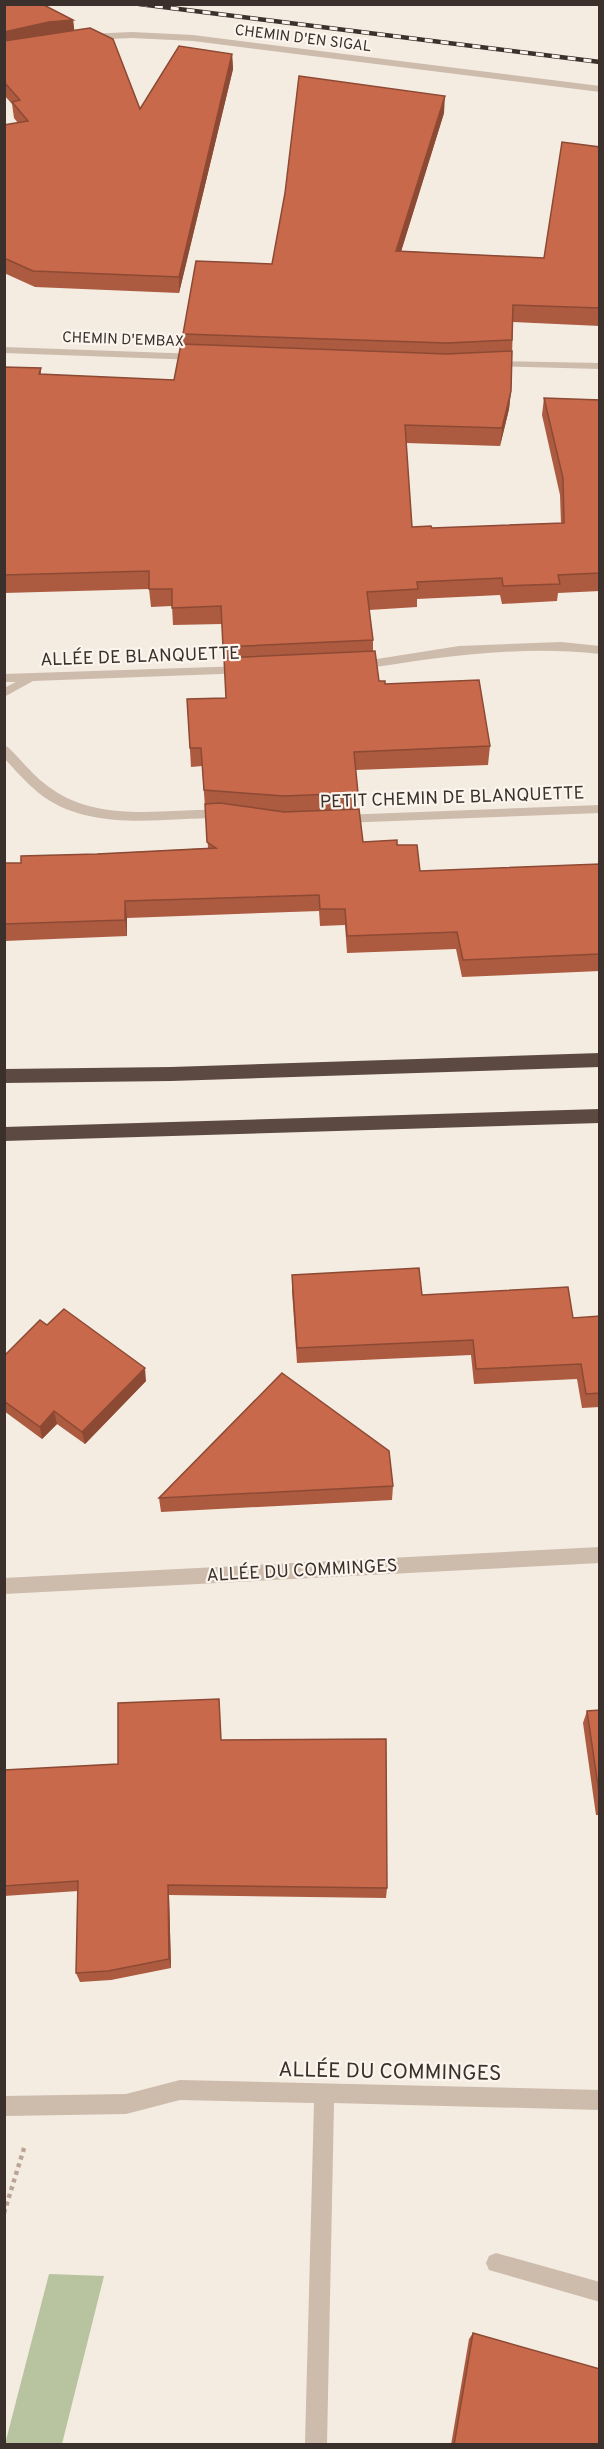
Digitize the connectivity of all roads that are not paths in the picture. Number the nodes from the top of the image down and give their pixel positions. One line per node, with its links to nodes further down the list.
1 (72, 39): 2 (street, CHEMIN D'EN SIGAL)
2 (600, 89)
3 (4, 350): 4 (street, CHEMIN D'EMBAX)
4 (207, 357)
5 (485, 364): 6 (street)
6 (600, 366)
7 (600, 650): 8 (street)
8 (348, 666)
9 (254, 669): 11 (street, ALLÉE DE BLANQUETTE)
10 (4, 678): 11 (street, ALLÉE DE BLANQUETTE)
11 (32, 678): 12 (street)
12 (4, 693)
13 (4, 750): 15 (street)
14 (600, 809): 16 (street, PETIT CHEMIN DE BLANQUETTE)
15 (239, 816)
16 (331, 820)
17 (600, 1060): 18 (highway)
18 (4, 1076)
19 (600, 1116): 20 (highway)
20 (4, 1134)
21 (600, 1555): 22 (street, ALLÉE DU COMMINGES)
22 (4, 1586)
23 (324, 2094): 24 (street, ALLÉE DU COMMINGES); 25 (street, ALLÉE DU COMMINGES); 28 (street)
24 (600, 2100)
25 (4, 2106)
26 (496, 2263): 27 (street)
27 (600, 2292)
28 (316, 2445)

